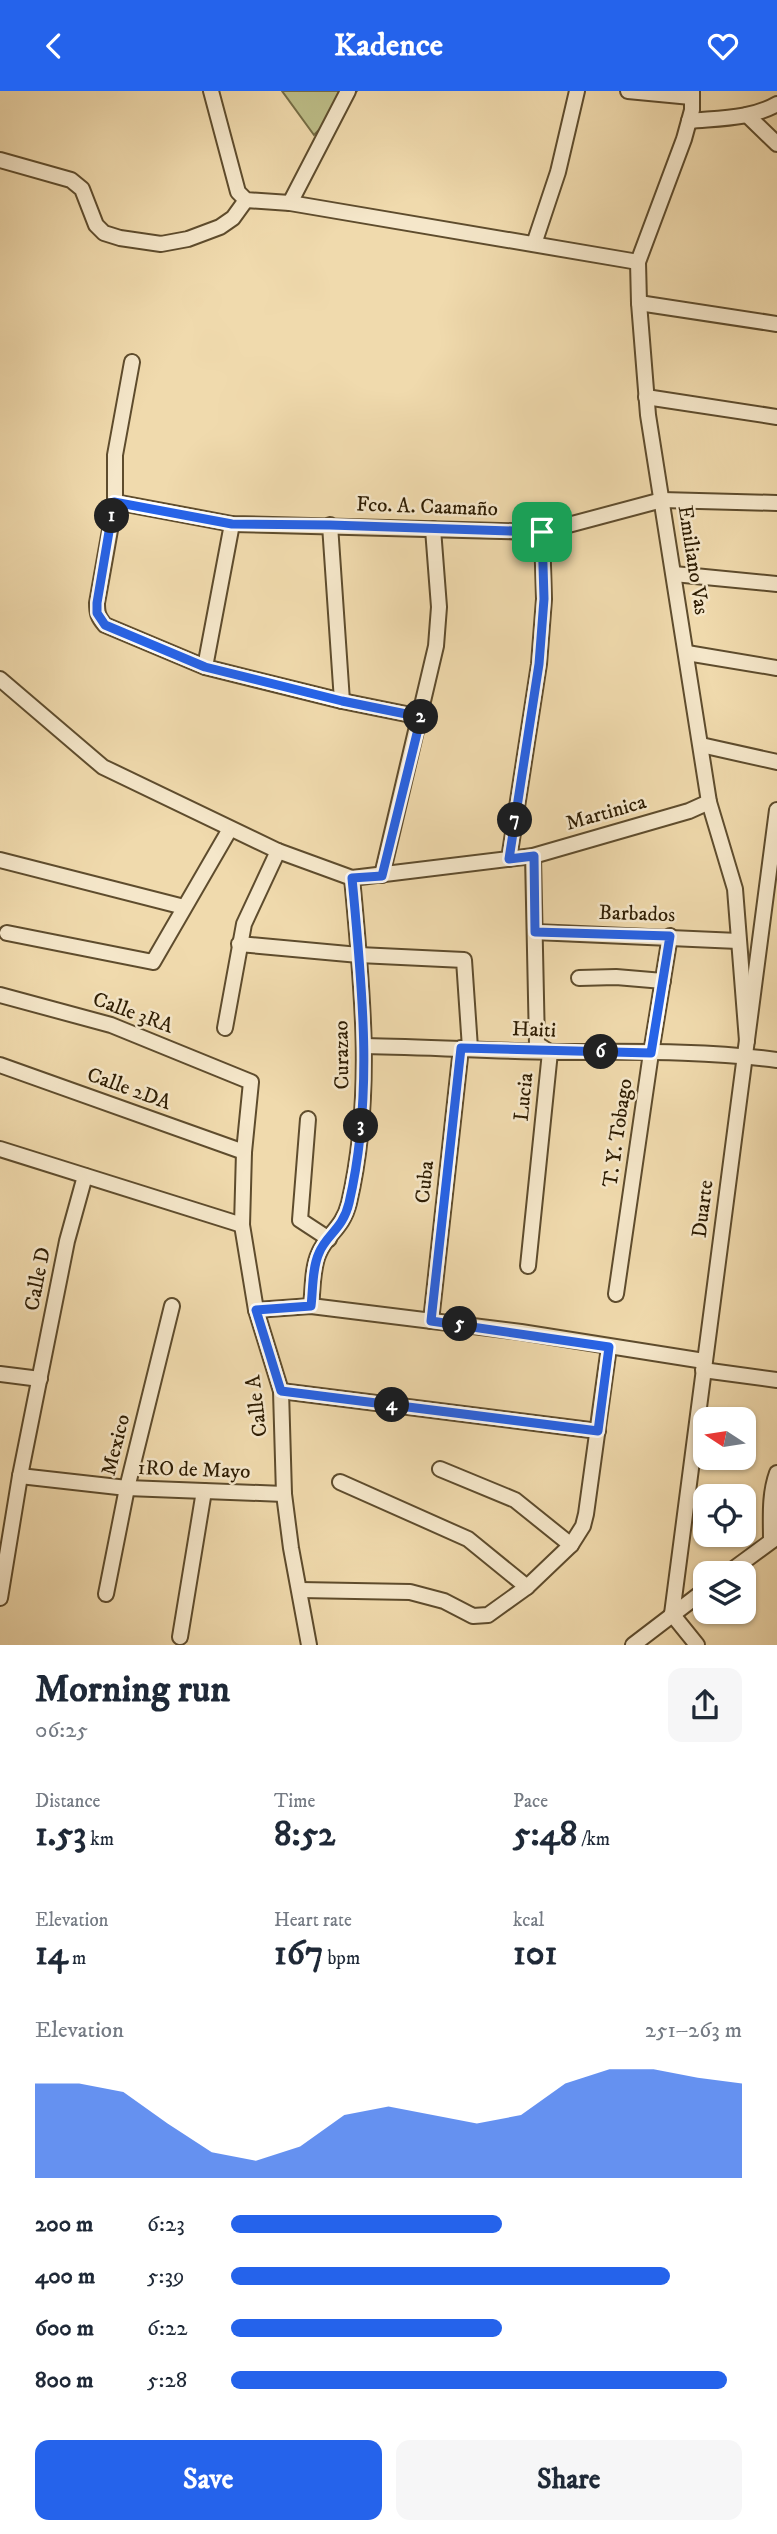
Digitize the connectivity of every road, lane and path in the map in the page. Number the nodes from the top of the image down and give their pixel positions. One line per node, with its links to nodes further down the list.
1 (211, 91): 11 (street)
2 (348, 91): 12 (street)
3 (577, 91): 13 (street)
4 (628, 91): 5 (street)
5 (691, 94): 8 (street, Emiliano Vas)
6 (777, 104): 7 (street)
7 (747, 115): 8 (street); 9 (street)
8 (689, 121): 14 (street, Emiliano Vas)
9 (777, 144)
10 (0, 160): 11 (street)
11 (246, 200): 12 (street)
12 (290, 203): 13 (street)
13 (534, 244): 14 (street)
14 (638, 262): 15 (street, Emiliano Vas)
15 (639, 303): 16 (street); 18 (street, Emiliano Vas)
16 (777, 324)
17 (132, 362): 21 (street)
18 (646, 397): 19 (street); 20 (street, Emiliano Vas)
19 (777, 417)
20 (662, 499): 22 (street, Fco. A. Caamaño); 26 (street, Fco. A. Caamaño); 27 (street, Emiliano Vas)
21 (114, 502): 23 (street, Fco. A. Caamaño); 30 (street)
22 (777, 503)
23 (232, 524): 24 (street, Fco. A. Caamaño); 30 (street)
24 (330, 525): 25 (street, Fco. A. Caamaño); 33 (street)
25 (433, 529): 26 (street, Fco. A. Caamaño); 34 (street)
26 (542, 532): 42 (street)
27 (674, 574): 28 (street); 29 (street, Emiliano Vas)
28 (777, 584)
29 (687, 653): 31 (street); 35 (street, Emiliano Vas)
30 (205, 667): 33 (street)
31 (777, 669)
32 (0, 679): 39 (street, Martinica)
33 (342, 701): 34 (street)
34 (421, 717): 44 (street)
35 (701, 745): 36 (street); 37 (street, Emiliano Vas)
36 (777, 762)
37 (709, 802): 41 (street, Martinica); 50 (street, Emiliano Vas)
38 (777, 810): 59 (street, Duarte)
39 (230, 829): 40 (street, Martinica); 46 (street)
40 (278, 851): 45 (street, Martinica); 51 (street)
41 (534, 856): 42 (street, Martinica); 47 (street, Lucia)
42 (509, 859): 44 (street, Martinica)
43 (0, 860): 46 (street)
44 (382, 876): 45 (street, Martinica)
45 (352, 878): 52 (street, Curazao)
46 (184, 907): 48 (street)
47 (535, 932): 49 (street, Barbados); 60 (street, Lucia)
48 (7, 933)
49 (670, 936): 50 (street, Barbados); 54 (street, T. Y. Tobago)
50 (738, 941): 59 (street, Emiliano Vas)
51 (239, 944): 52 (street); 56 (street)
52 (359, 955): 57 (street, Curazao); 58 (street, Cuba)
53 (579, 978): 54 (street)
54 (663, 981): 61 (street, T. Y. Tobago)
55 (0, 995): 64 (street, Calle 3RA)
56 (225, 1028)
57 (365, 1046): 58 (street, Haiti); 70 (street, Curazao)
58 (465, 1048): 60 (street, Haiti); 76 (street, Cuba)
59 (746, 1048): 61 (street, Haiti); 62 (street, Haiti); 78 (street, Duarte)
60 (550, 1052): 61 (street, Haiti); 71 (street, Lucia)
61 (651, 1053): 72 (street, T. Y. Tobago)
62 (777, 1060)
63 (0, 1065): 67 (street, Calle 2DA)
64 (250, 1080): 67 (street, Calle A)
65 (308, 1119): 70 (street)
66 (0, 1149): 68 (street)
67 (244, 1152): 69 (street, Calle A)
68 (85, 1176): 69 (street); 80 (street, Calle D)
69 (242, 1225): 75 (street, Calle A)
70 (329, 1239): 74 (street, Curazao)
71 (528, 1266)
72 (616, 1294)
73 (172, 1306): 88 (street, Mexico)
74 (311, 1306): 75 (street); 76 (street)
75 (256, 1310): 82 (street, Calle A)
76 (431, 1321): 77 (street)
77 (609, 1347): 78 (street); 83 (street)
78 (704, 1366): 81 (street); 99 (street, Duarte)
79 (0, 1374): 80 (street)
80 (40, 1379): 86 (street, Calle D)
81 (777, 1380)
82 (281, 1391): 83 (street); 90 (street, Calle A)
83 (598, 1431): 92 (street)
84 (440, 1469): 92 (street)
85 (777, 1473): 91 (street)
86 (20, 1476): 88 (street, 1RO de Mayo); 97 (street, Calle D)
87 (340, 1482): 94 (street)
88 (127, 1488): 89 (street, 1RO de Mayo); 96 (street, Mexico)
89 (204, 1491): 90 (street, 1RO de Mayo); 100 (street)
90 (284, 1494): 95 (street, Calle A)
91 (774, 1539): 93 (street)
92 (570, 1545): 94 (street)
93 (744, 1561)
94 (527, 1587): 95 (street)
95 (300, 1590): 101 (street, Calle A)
96 (106, 1594)
97 (0, 1598)
98 (693, 1599): 99 (street)
99 (673, 1614): 102 (street); 103 (street)
100 (180, 1637)
101 (309, 1645)
102 (633, 1645)
103 (696, 1645)

